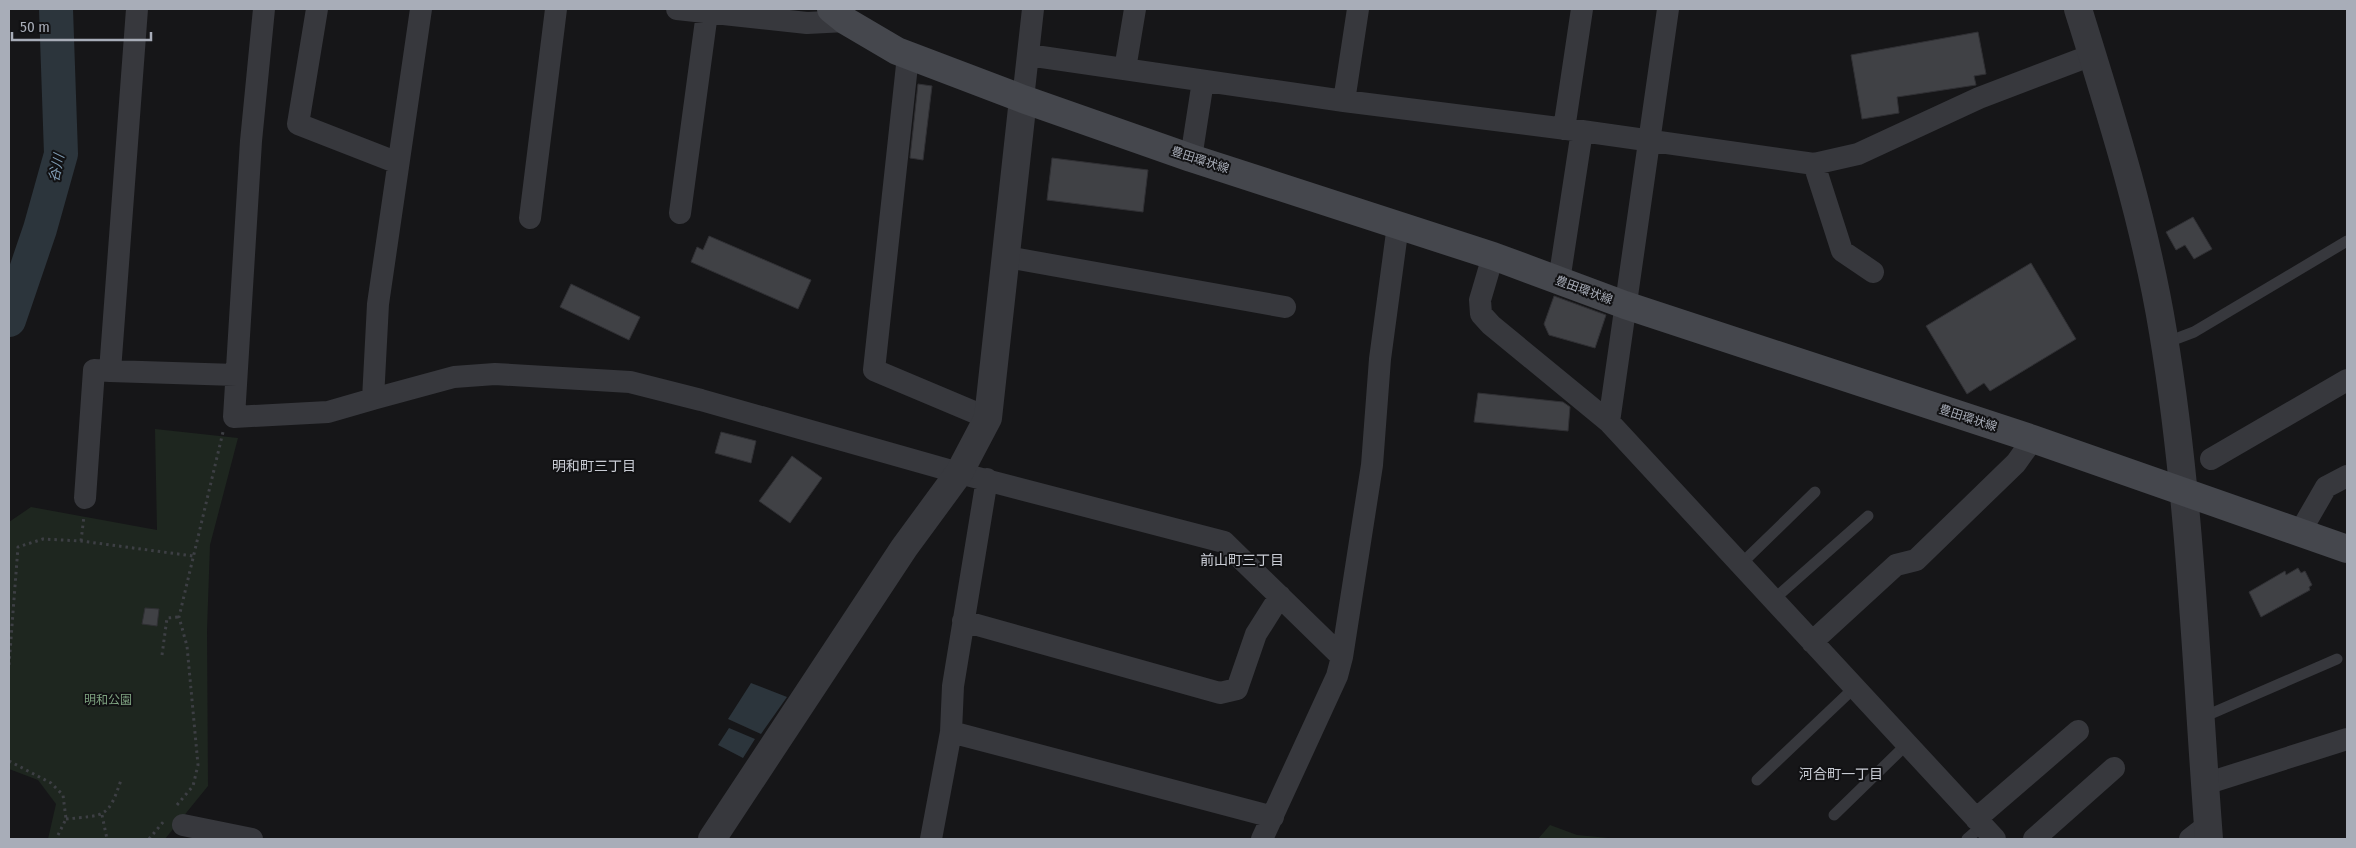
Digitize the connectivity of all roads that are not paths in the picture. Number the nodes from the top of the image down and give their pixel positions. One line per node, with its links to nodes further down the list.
1 (137, 9): 38 (street)
2 (264, 9): 39 (street)
3 (317, 9): 25 (street)
4 (421, 9): 25 (street)
5 (556, 9): 28 (street)
6 (677, 9): 13 (street)
7 (1033, 9): 17 (street)
8 (1135, 9): 18 (street)
9 (1358, 9): 21 (street)
10 (1582, 9): 22 (street)
11 (1668, 9): 23 (street)
12 (2078, 9): 15 (street)
13 (708, 13): 14 (street); 27 (street)
14 (838, 15): 16 (main road, 豊田環状線)
15 (2092, 55): 26 (street); 37 (street)
16 (908, 56): 20 (main road, 豊田環状線); 42 (street)
17 (1028, 56): 18 (street); 20 (street)
18 (1126, 69): 19 (street)
19 (1203, 81): 21 (street); 24 (street)
20 (1023, 99): 24 (main road, 豊田環状線); 32 (street)
21 (1344, 101): 22 (street)
22 (1573, 130): 23 (street); 34 (street)
23 (1649, 140): 26 (street); 35 (street)
24 (1191, 158): 29 (main road, 豊田環状線)
25 (398, 162): 41 (street)
26 (1814, 164): 33 (street)
27 (680, 213)
28 (530, 218)
29 (1398, 225): 31 (main road, 豊田環状線); 60 (street)
30 (2347, 241): 37 (lane)
31 (1493, 256): 34 (main road, 豊田環状線); 43 (street)
32 (1007, 257): 36 (street); 42 (street)
33 (1874, 272)
34 (1559, 281): 35 (main road, 豊田環状線)
35 (1625, 305): 43 (street); 44 (main road, 豊田環状線)
36 (1285, 308)
37 (2165, 343): 50 (street)
38 (110, 371): 39 (street); 51 (street)
39 (236, 375): 41 (street)
40 (2347, 380): 45 (street)
41 (373, 399): 46 (street)
42 (988, 418): 46 (street)
43 (1609, 422): 55 (street)
44 (2033, 440): 50 (main road, 豊田環状線); 59 (street)
45 (2211, 459)
46 (960, 473): 48 (street); 77 (street)
47 (2347, 476): 53 (street)
48 (987, 479): 56 (street); 58 (street)
49 (1815, 492): 55 (lane)
50 (2185, 493): 53 (main road, 豊田環状線); 63 (street)
51 (85, 498)
52 (1868, 516): 57 (lane)
53 (2300, 532): 54 (main road, 豊田環状線)
54 (2347, 549)
55 (1741, 564): 57 (street)
56 (1280, 596): 58 (street); 60 (street)
57 (1773, 600): 59 (street)
58 (963, 621): 65 (street)
59 (1812, 642): 62 (street)
60 (1342, 657): 73 (street)
61 (2337, 659): 63 (lane)
62 (1854, 688): 67 (street); 69 (lane)
63 (2200, 719): 70 (street)
64 (2078, 731): 74 (street)
65 (951, 732): 73 (street); 78 (street)
66 (2347, 739): 70 (street)
67 (1907, 744): 72 (lane); 74 (street)
68 (2114, 768): 80 (street)
69 (1757, 780)
70 (2205, 784): 75 (street)
71 (176, 815): 76 (street)
72 (1834, 815)
73 (1273, 817): 79 (street)
74 (1980, 831)
75 (2202, 834)
76 (252, 839)
77 (712, 839)
78 (930, 839)
79 (1262, 839)
80 (2034, 839)

